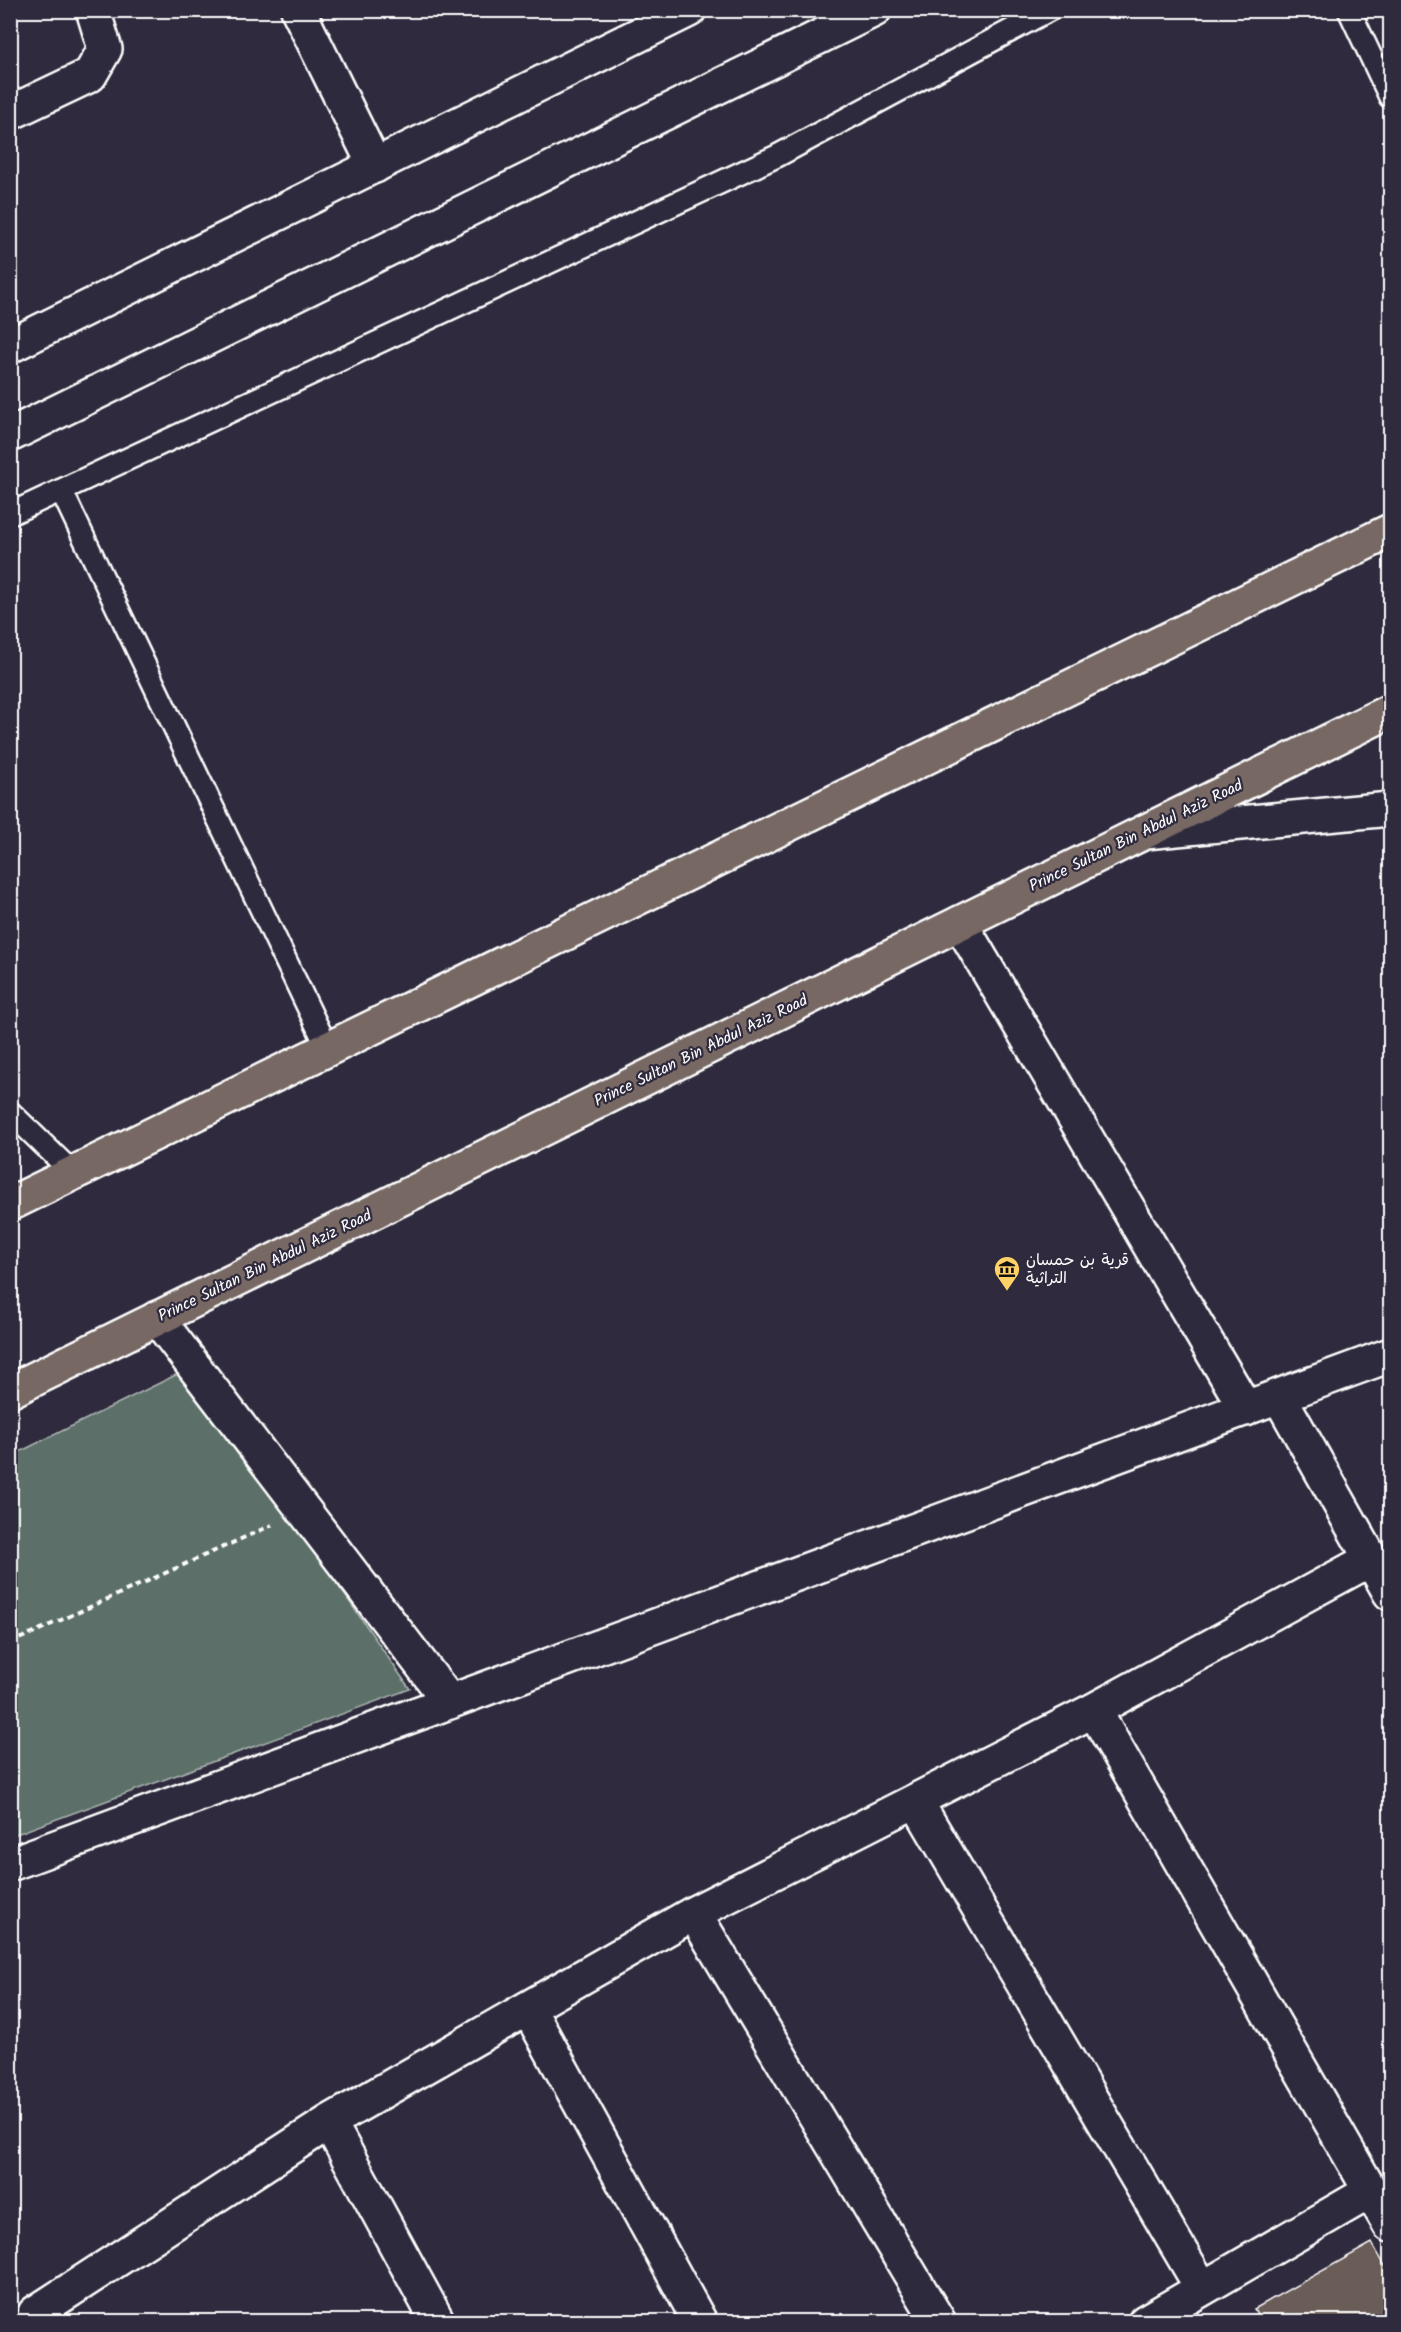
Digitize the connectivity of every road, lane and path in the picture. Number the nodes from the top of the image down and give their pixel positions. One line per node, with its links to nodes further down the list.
1 (93, 10): 8 (street)
2 (298, 10): 9 (street)
3 (689, 10): 9 (street)
4 (874, 10): 11 (street)
5 (1048, 10): 12 (lane)
6 (1349, 10): 7 (lane)
7 (1390, 97)
8 (10, 113)
9 (375, 166): 10 (street)
10 (10, 346)
11 (10, 435)
12 (61, 490): 13 (lane); 19 (lane)
13 (10, 514)
14 (1390, 531): 19 (highway)
15 (1390, 711): 17 (highway, Prince Sultan Bin Abdul Aziz Road)
16 (1390, 809): 17 (street)
17 (1144, 832): 18 (highway, Prince Sultan Bin Abdul Aziz Road)
18 (960, 923): 23 (highway, Prince Sultan Bin Abdul Aziz Road); 27 (street)
19 (328, 1049): 21 (highway)
20 (10, 1112): 21 (lane)
21 (74, 1173): 22 (highway)
22 (10, 1204)
23 (157, 1318): 25 (highway, Prince Sultan Bin Abdul Aziz Road); 28 (street)
24 (1390, 1355): 26 (street)
25 (10, 1391)
26 (1279, 1396): 27 (street); 29 (street)
27 (1246, 1409): 32 (street)
28 (303, 1511): 31 (path); 32 (street)
29 (1371, 1559): 30 (street); 33 (street)
30 (1390, 1593)
31 (10, 1643)
32 (450, 1702): 35 (street)
33 (1094, 1710): 34 (street); 39 (street)
34 (916, 1801): 36 (street); 41 (street)
35 (10, 1864)
36 (694, 1912): 37 (street); 45 (street)
37 (528, 2008): 38 (street); 44 (street)
38 (329, 2122): 42 (street); 43 (street)
39 (1371, 2191): 40 (street); 41 (street)
40 (1390, 2225)
41 (1202, 2288): 46 (street)
42 (32, 2322)
43 (438, 2322)
44 (700, 2322)
45 (939, 2322)
46 (1145, 2322)

